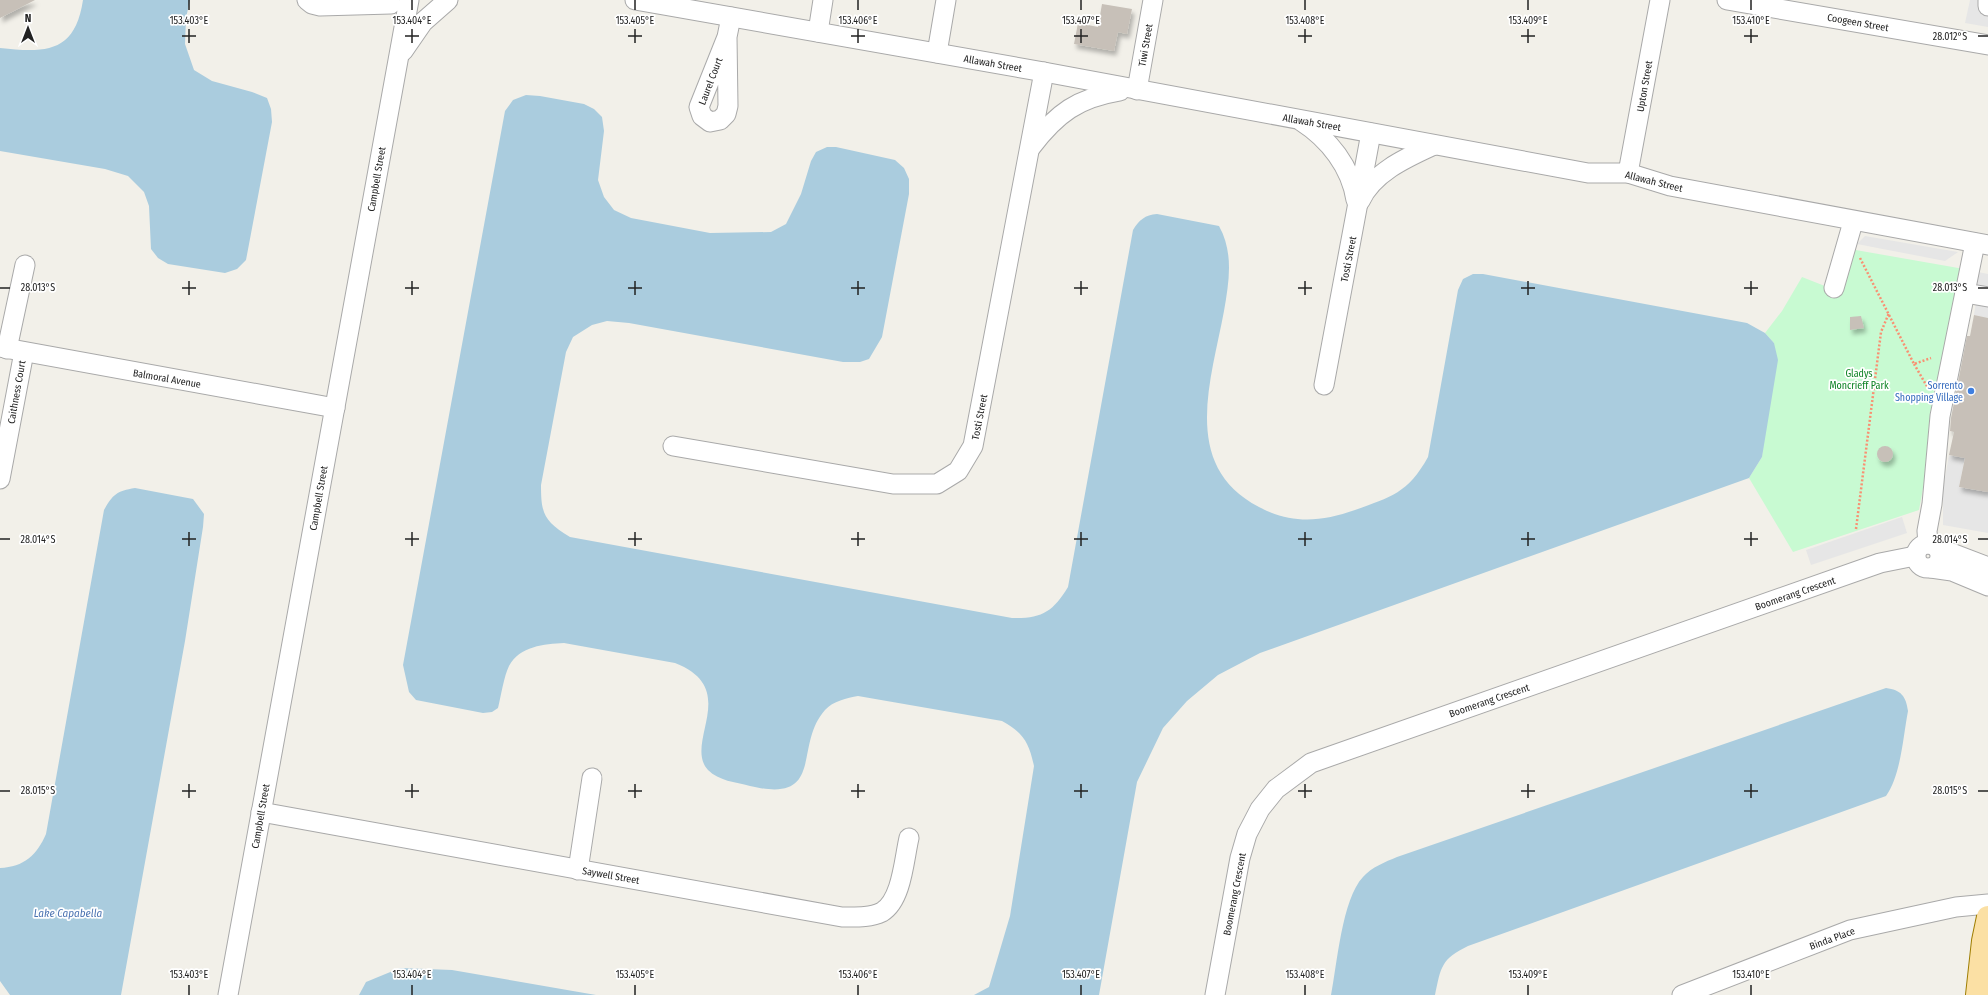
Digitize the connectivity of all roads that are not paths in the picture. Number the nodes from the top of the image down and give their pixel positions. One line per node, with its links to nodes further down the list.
1 (307, 0): 10 (street)
2 (448, 0): 17 (street)
3 (635, 0): 12 (street, Allawah Street)
4 (823, 0): 13 (street)
5 (946, 0): 16 (street)
6 (1153, 0): 19 (street, Tiwi Street)
7 (1660, 0): 24 (street, Upton Street)
8 (1728, 0): 15 (street, Coogeen Street)
9 (1988, 1): 11 (street)
10 (396, 3): 17 (street, Campbell Street)
11 (1988, 6)
12 (731, 17): 13 (street, Allawah Street); 14 (street)
13 (818, 32): 16 (street, Allawah Street)
14 (727, 38)
15 (1988, 45)
16 (937, 53): 18 (street, Allawah Street)
17 (398, 58): 34 (street, Campbell Street)
18 (1044, 72): 19 (street, Allawah Street); 23 (street, Tosti Street)
19 (1133, 90): 20 (street, Allawah Street); 23 (street)
20 (1300, 120): 21 (street, Allawah Street); 25 (street)
21 (1371, 133): 22 (street, Allawah Street); 25 (street, Tosti Street)
22 (1434, 144): 24 (street, Allawah Street); 25 (street)
23 (1030, 149): 35 (street, Tosti Street)
24 (1628, 173): 26 (street, Allawah Street)
25 (1358, 208): 33 (street, Tosti Street)
26 (1853, 222): 27 (street, Allawah Street); 29 (street)
27 (1981, 244): 30 (street)
28 (25, 266): 32 (street, Caithness Court)
29 (1834, 288)
30 (1965, 293): 31 (street); 37 (street)
31 (1988, 296)
32 (10, 349): 34 (street, Balmoral Avenue); 36 (street, Caithness Court)
33 (1324, 385)
34 (335, 408): 42 (street, Campbell Street)
35 (673, 446)
36 (0, 479)
37 (1931, 549): 38 (street); 39 (street, Boomerang Crescent); 40 (street); 48 (street, Boomerang Crescent)
38 (1988, 556)
39 (1988, 567)
40 (1983, 586)
41 (592, 778): 44 (street)
42 (261, 812): 44 (street, Saywell Street); 47 (street, Campbell Street)
43 (909, 838): 44 (street, Saywell Street)
44 (578, 870)
45 (1988, 904): 49 (street, Binda Place)
46 (1988, 917): 50 (main road)
47 (228, 995)
48 (1215, 995)
49 (1682, 995)
50 (1976, 995)

